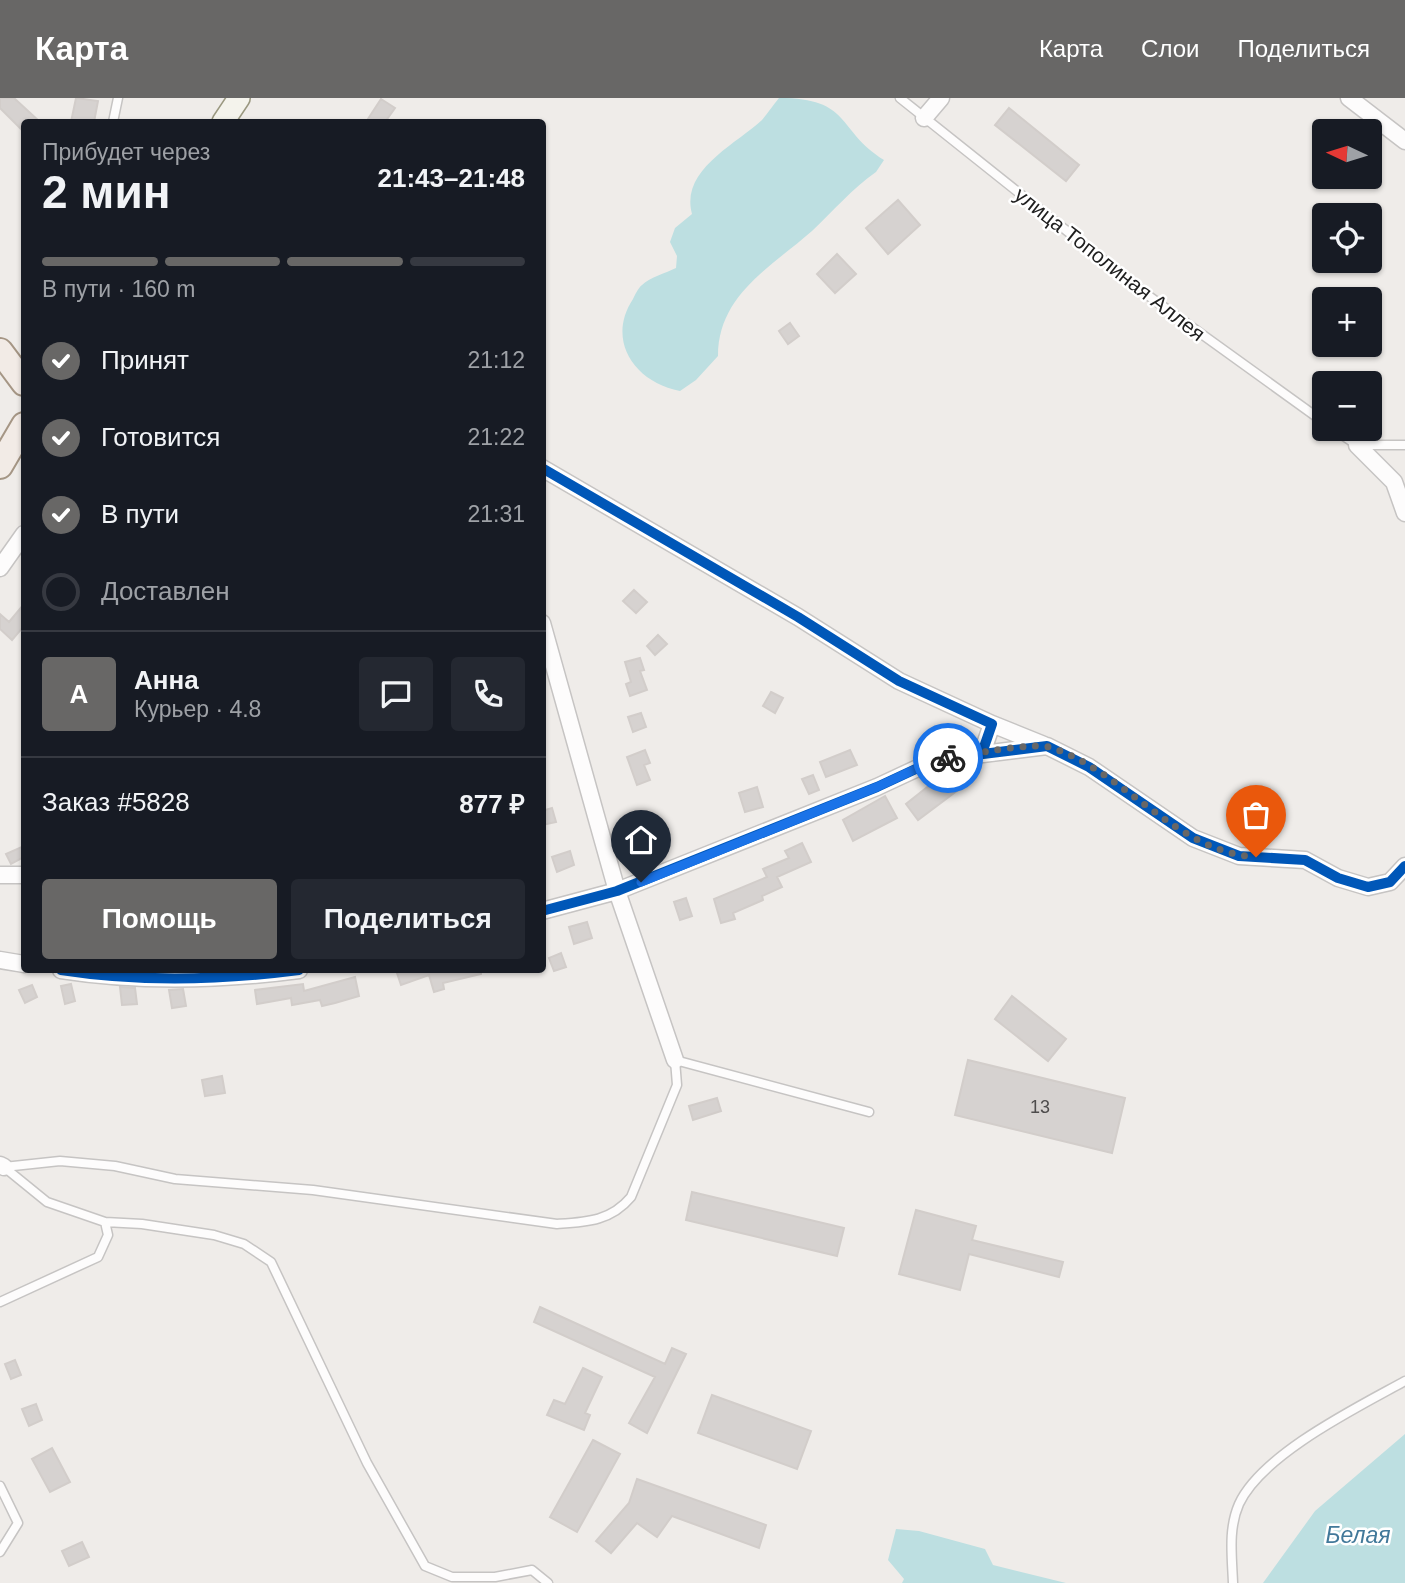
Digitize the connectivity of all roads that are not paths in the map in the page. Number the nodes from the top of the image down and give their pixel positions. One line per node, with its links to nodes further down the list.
1 (118, 98): 7 (lane)
2 (239, 98): 8 (street)
3 (900, 98): 6 (lane, улица Тополиная Аллея)
4 (941, 98): 6 (street)
5 (1349, 98): 9 (street)
6 (924, 118): 12 (lane, улица Тополиная Аллея)
7 (114, 119)
8 (225, 119)
9 (1405, 141)
10 (0, 351): 11 (main road)
11 (21, 379)
12 (1312, 414)
13 (21, 430): 17 (main road)
14 (1350, 441): 16 (lane)
15 (1405, 445): 16 (lane)
16 (1357, 446): 19 (street)
17 (0, 466)
18 (546, 470): 23 (street)
19 (1405, 513)
20 (21, 538): 21 (street)
21 (0, 568)
22 (546, 637): 29 (street)
23 (992, 724): 24 (street); 25 (street)
24 (1047, 746): 25 (street); 26 (street)
25 (982, 753): 29 (street)
26 (1405, 866)
27 (21, 875): 28 (street)
28 (0, 876)
29 (617, 891): 30 (street); 36 (street)
30 (546, 910)
31 (0, 960): 32 (street)
32 (21, 964)
33 (98, 973): 34 (street)
34 (182, 973): 35 (street)
35 (274, 973)
36 (675, 1060): 37 (lane); 38 (lane)
37 (869, 1112)
38 (2, 1166): 39 (lane)
39 (104, 1222): 40 (lane); 44 (lane)
40 (0, 1302)
41 (1405, 1381): 45 (lane)
42 (0, 1486): 43 (lane)
43 (0, 1552)
44 (548, 1583)
45 (1233, 1583)

